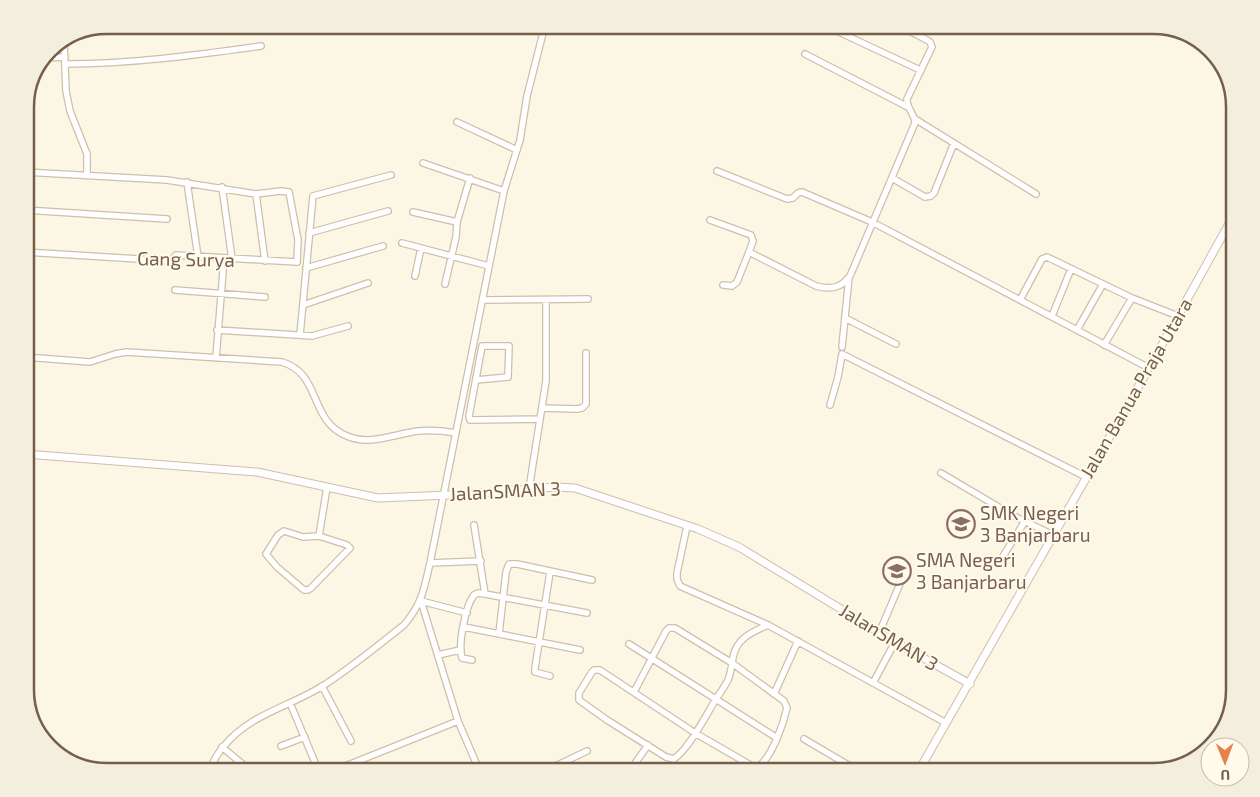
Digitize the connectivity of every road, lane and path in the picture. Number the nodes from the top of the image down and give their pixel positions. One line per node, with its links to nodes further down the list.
1 (543, 34): 14 (street)
2 (843, 34): 9 (street)
3 (915, 34): 9 (street)
4 (261, 46): 8 (street)
5 (64, 47): 8 (street)
6 (805, 54): 10 (street)
7 (52, 59): 8 (street)
8 (66, 61): 19 (street)
9 (920, 70): 10 (street)
10 (908, 107): 11 (street)
11 (915, 119): 13 (street); 21 (street)
12 (457, 122): 14 (street)
13 (954, 143): 21 (street); 26 (street)
14 (516, 150): 24 (street)
15 (424, 163): 20 (street)
16 (717, 171): 33 (street)
17 (34, 173): 19 (street)
18 (391, 175): 35 (street)
19 (87, 176): 22 (street)
20 (470, 178): 24 (street); 32 (street)
21 (892, 178): 33 (street)
22 (187, 182): 23 (street); 42 (street)
23 (222, 188): 25 (street); 44 (street)
24 (504, 191): 48 (street)
25 (256, 194): 45 (street); 46 (street)
26 (1036, 194)
27 (34, 211): 30 (street)
28 (388, 211): 35 (street)
29 (413, 212): 32 (street)
30 (167, 219)
31 (710, 220): 39 (street)
32 (457, 222): 41 (street)
33 (872, 222): 51 (street); 63 (street)
34 (1226, 229): 66 (street, Jalan Banua Praja Utara)
35 (309, 233): 47 (street)
36 (402, 243): 38 (street)
37 (383, 246): 47 (street)
38 (421, 248): 41 (street); 50 (street)
39 (750, 252): 51 (street); 55 (street)
40 (34, 253): 42 (street, Gang Surya)
41 (452, 256): 48 (street); 53 (street)
42 (198, 257): 43 (street, Gang Surya)
43 (224, 259): 44 (street, Gang Surya); 57 (street)
44 (232, 259): 45 (street, Gang Surya)
45 (266, 261): 46 (street, Gang Surya)
46 (297, 262): 47 (street, Gang Surya)
47 (306, 266): 64 (street)
48 (489, 266): 61 (street)
49 (1071, 269): 54 (street); 63 (street); 65 (street)
50 (415, 276)
51 (850, 276): 67 (street)
52 (368, 283): 64 (street)
53 (445, 284)
54 (1103, 284): 59 (street); 70 (street)
55 (723, 285)
56 (175, 290): 57 (street)
57 (221, 294): 58 (street); 69 (street)
58 (265, 297)
59 (1132, 298): 66 (street); 73 (street)
60 (588, 299): 62 (street)
61 (482, 300): 62 (street); 83 (street)
62 (546, 300): 81 (street)
63 (1020, 300): 65 (street)
64 (303, 305): 71 (street)
65 (1052, 316): 70 (street)
66 (1178, 316): 78 (street, Jalan Banua Praja Utara)
67 (845, 318): 72 (street); 74 (street)
68 (348, 326): 71 (street)
69 (217, 330): 71 (street); 77 (street)
70 (1077, 330): 73 (street)
71 (300, 335)
72 (896, 344)
73 (1104, 344): 78 (street)
74 (842, 347)
75 (586, 353): 81 (street)
76 (34, 358): 77 (street)
77 (216, 358): 83 (street)
78 (1149, 368): 86 (street, Jalan Banua Praja Utara)
79 (476, 380): 79 (street); 82 (street)
80 (830, 405): 86 (street)
81 (542, 408): 82 (street)
82 (540, 419): 88 (street)
83 (456, 433): 89 (street)
84 (34, 455): 87 (street, JalanSMAN 3)
85 (941, 473): 90 (street)
86 (1086, 477): 93 (street, Jalan Banua Praja Utara)
87 (327, 487): 89 (street, JalanSMAN 3); 94 (street)
88 (529, 489): 89 (street, JalanSMAN 3); 92 (street, JalanSMAN 3)
89 (444, 494): 97 (street)
90 (1025, 521): 93 (street); 95 (street)
91 (474, 524): 96 (street)
92 (687, 526): 107 (street); 109 (street, JalanSMAN 3)
93 (1053, 535): 123 (street, Jalan Banua Praja Utara)
94 (319, 536): 94 (street)
95 (1002, 558)
96 (481, 561): 97 (street); 101 (street)
97 (430, 563): 103 (street)
98 (907, 567): 109 (street)
99 (550, 572): 100 (street); 102 (street); 104 (street)
100 (592, 580)
101 (485, 594): 102 (street); 105 (street)
102 (503, 598): 104 (street); 110 (street)
103 (421, 601): 105 (street); 117 (street); 124 (street)
104 (544, 606): 106 (street); 112 (street)
105 (467, 613): 108 (street)
106 (587, 613)
107 (768, 625): 111 (street); 120 (street)
108 (464, 627): 110 (street); 115 (street)
109 (880, 631): 113 (street, JalanSMAN 3)
110 (499, 634): 112 (street)
111 (798, 641): 122 (street); 126 (street)
112 (539, 642): 116 (street); 121 (street)
113 (895, 642): 122 (street); 123 (street, JalanSMAN 3)
114 (628, 644): 119 (street)
115 (460, 650): 117 (street); 118 (street)
116 (580, 650)
117 (438, 656): 129 (street)
118 (472, 660)
119 (652, 660): 120 (street); 125 (street); 127 (street)
120 (732, 664): 126 (street); 127 (street)
121 (550, 676)
122 (873, 683): 130 (street)
123 (970, 684): 130 (street, Jalan Banua Praja Utara)
124 (322, 686): 128 (street); 135 (street)
125 (634, 692): 131 (street); 136 (street)
126 (774, 694): 133 (street)
127 (715, 700): 131 (street); 133 (street)
128 (290, 703): 132 (street); 138 (street)
129 (458, 721): 143 (street); 144 (street)
130 (946, 723): 150 (street, Jalan Banua Praja Utara)
131 (696, 733): 136 (street); 147 (street)
132 (304, 737): 137 (street); 142 (street)
133 (777, 738): 148 (street)
134 (804, 739): 149 (street)
135 (351, 741)
136 (648, 745): 146 (street)
137 (281, 746)
138 (222, 747): 140 (street); 141 (street)
139 (587, 751): 145 (street)
140 (213, 763)
141 (241, 763)
142 (315, 763)
143 (353, 763)
144 (476, 763)
145 (562, 763)
146 (635, 763)
147 (747, 763)
148 (762, 763)
149 (845, 763)
150 (923, 763)

